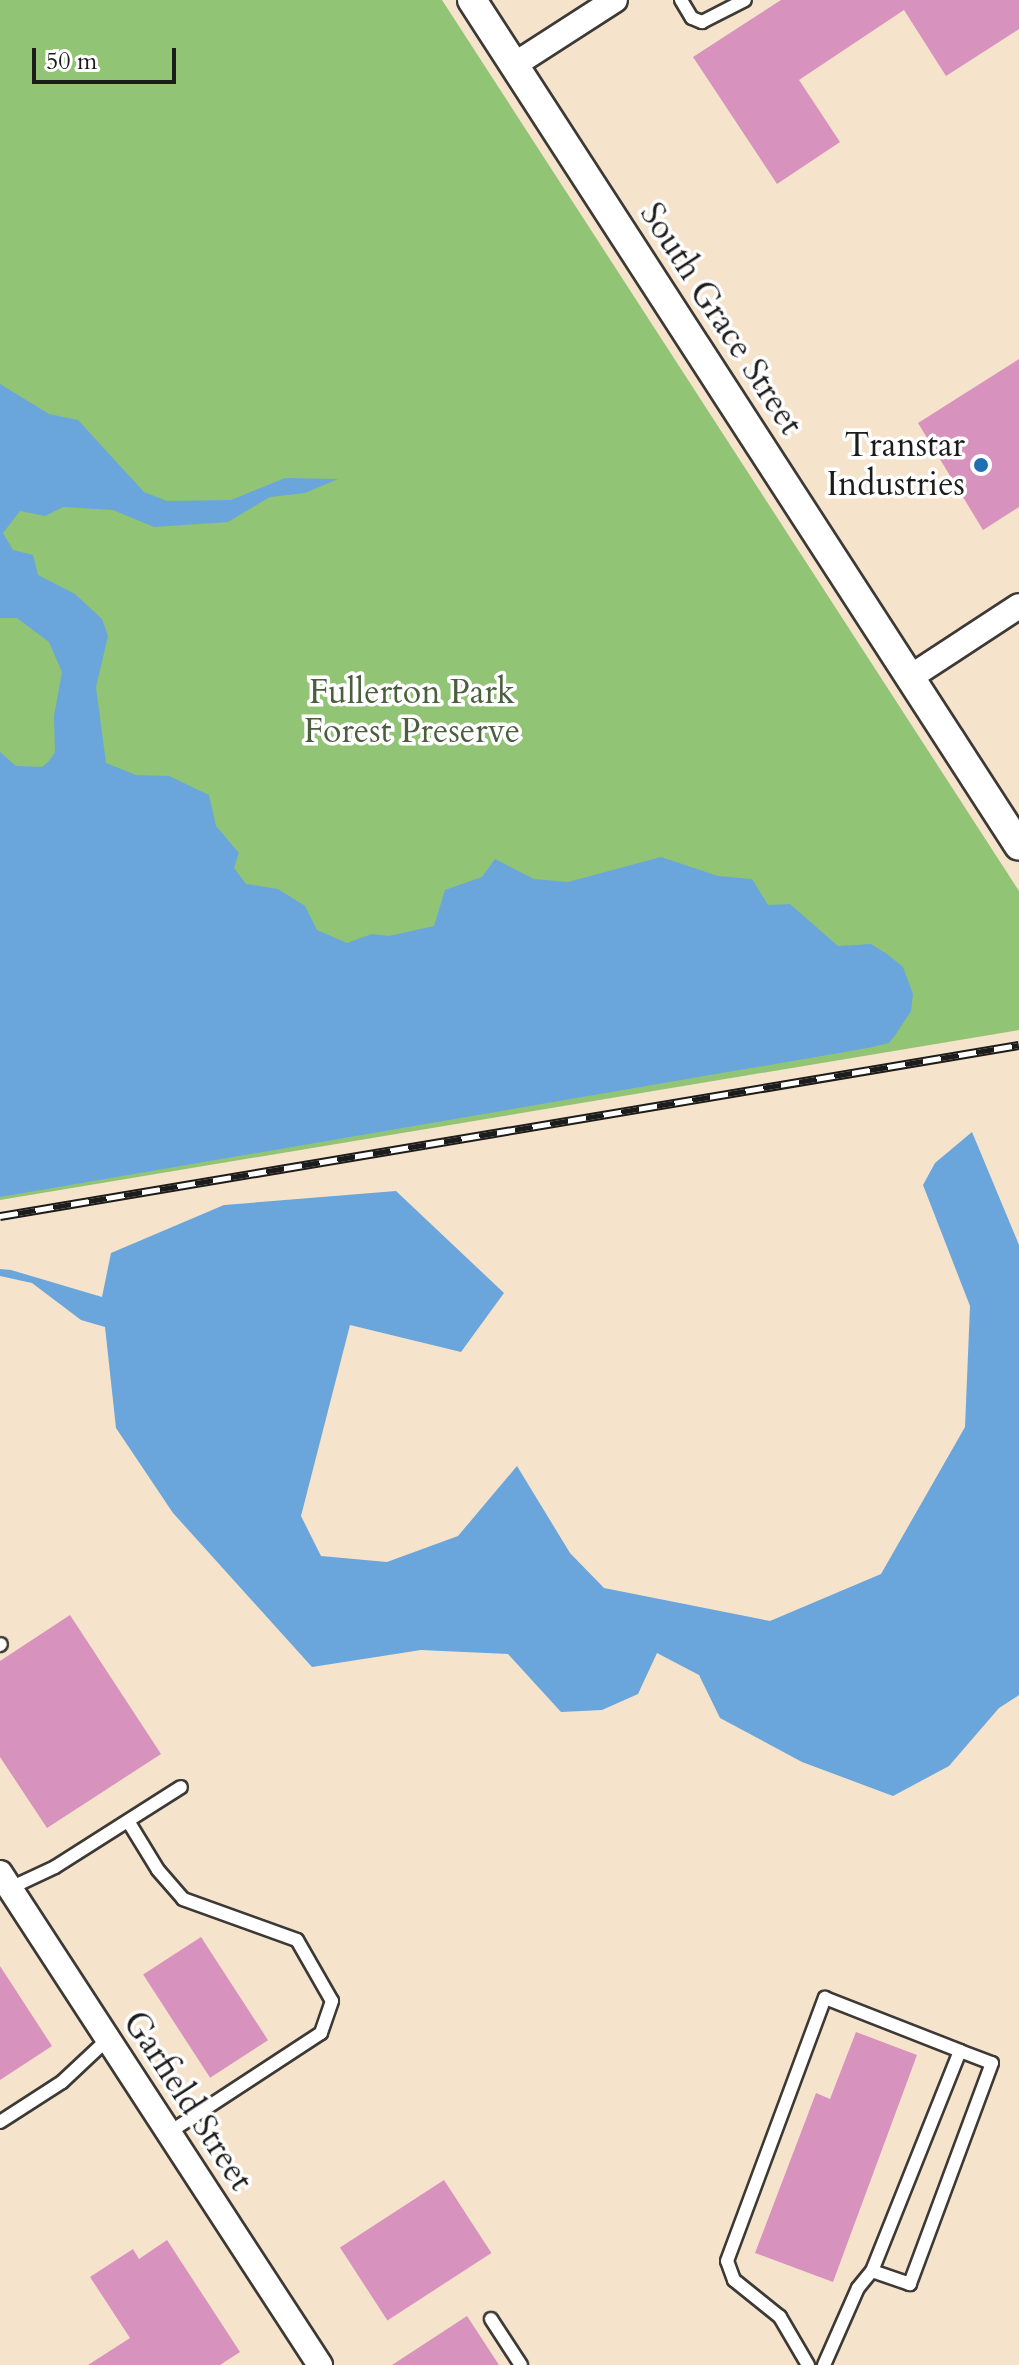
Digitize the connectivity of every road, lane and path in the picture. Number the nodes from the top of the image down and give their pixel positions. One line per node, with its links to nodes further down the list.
1 (472, 0): 5 (street, South Grace Street)
2 (615, 0): 5 (street)
3 (681, 0): 4 (lane)
4 (745, 0)
5 (514, 65): 7 (street, South Grace Street)
6 (1019, 606): 7 (street)
7 (909, 678): 8 (street, South Grace Street)
8 (1019, 846)
9 (181, 1787): 10 (lane)
10 (128, 1821): 11 (lane); 15 (lane)
11 (3, 1885): 12 (street, Garfield Street)
12 (108, 2039): 14 (lane); 15 (street, Garfield Street)
13 (960, 2051): 16 (lane); 16 (lane); 20 (lane)
14 (0, 2122)
15 (168, 2133): 18 (street, Garfield Street)
16 (872, 2271): 21 (lane)
17 (491, 2319): 19 (lane)
18 (320, 2365)
19 (521, 2365)
20 (808, 2365)
21 (824, 2365)

